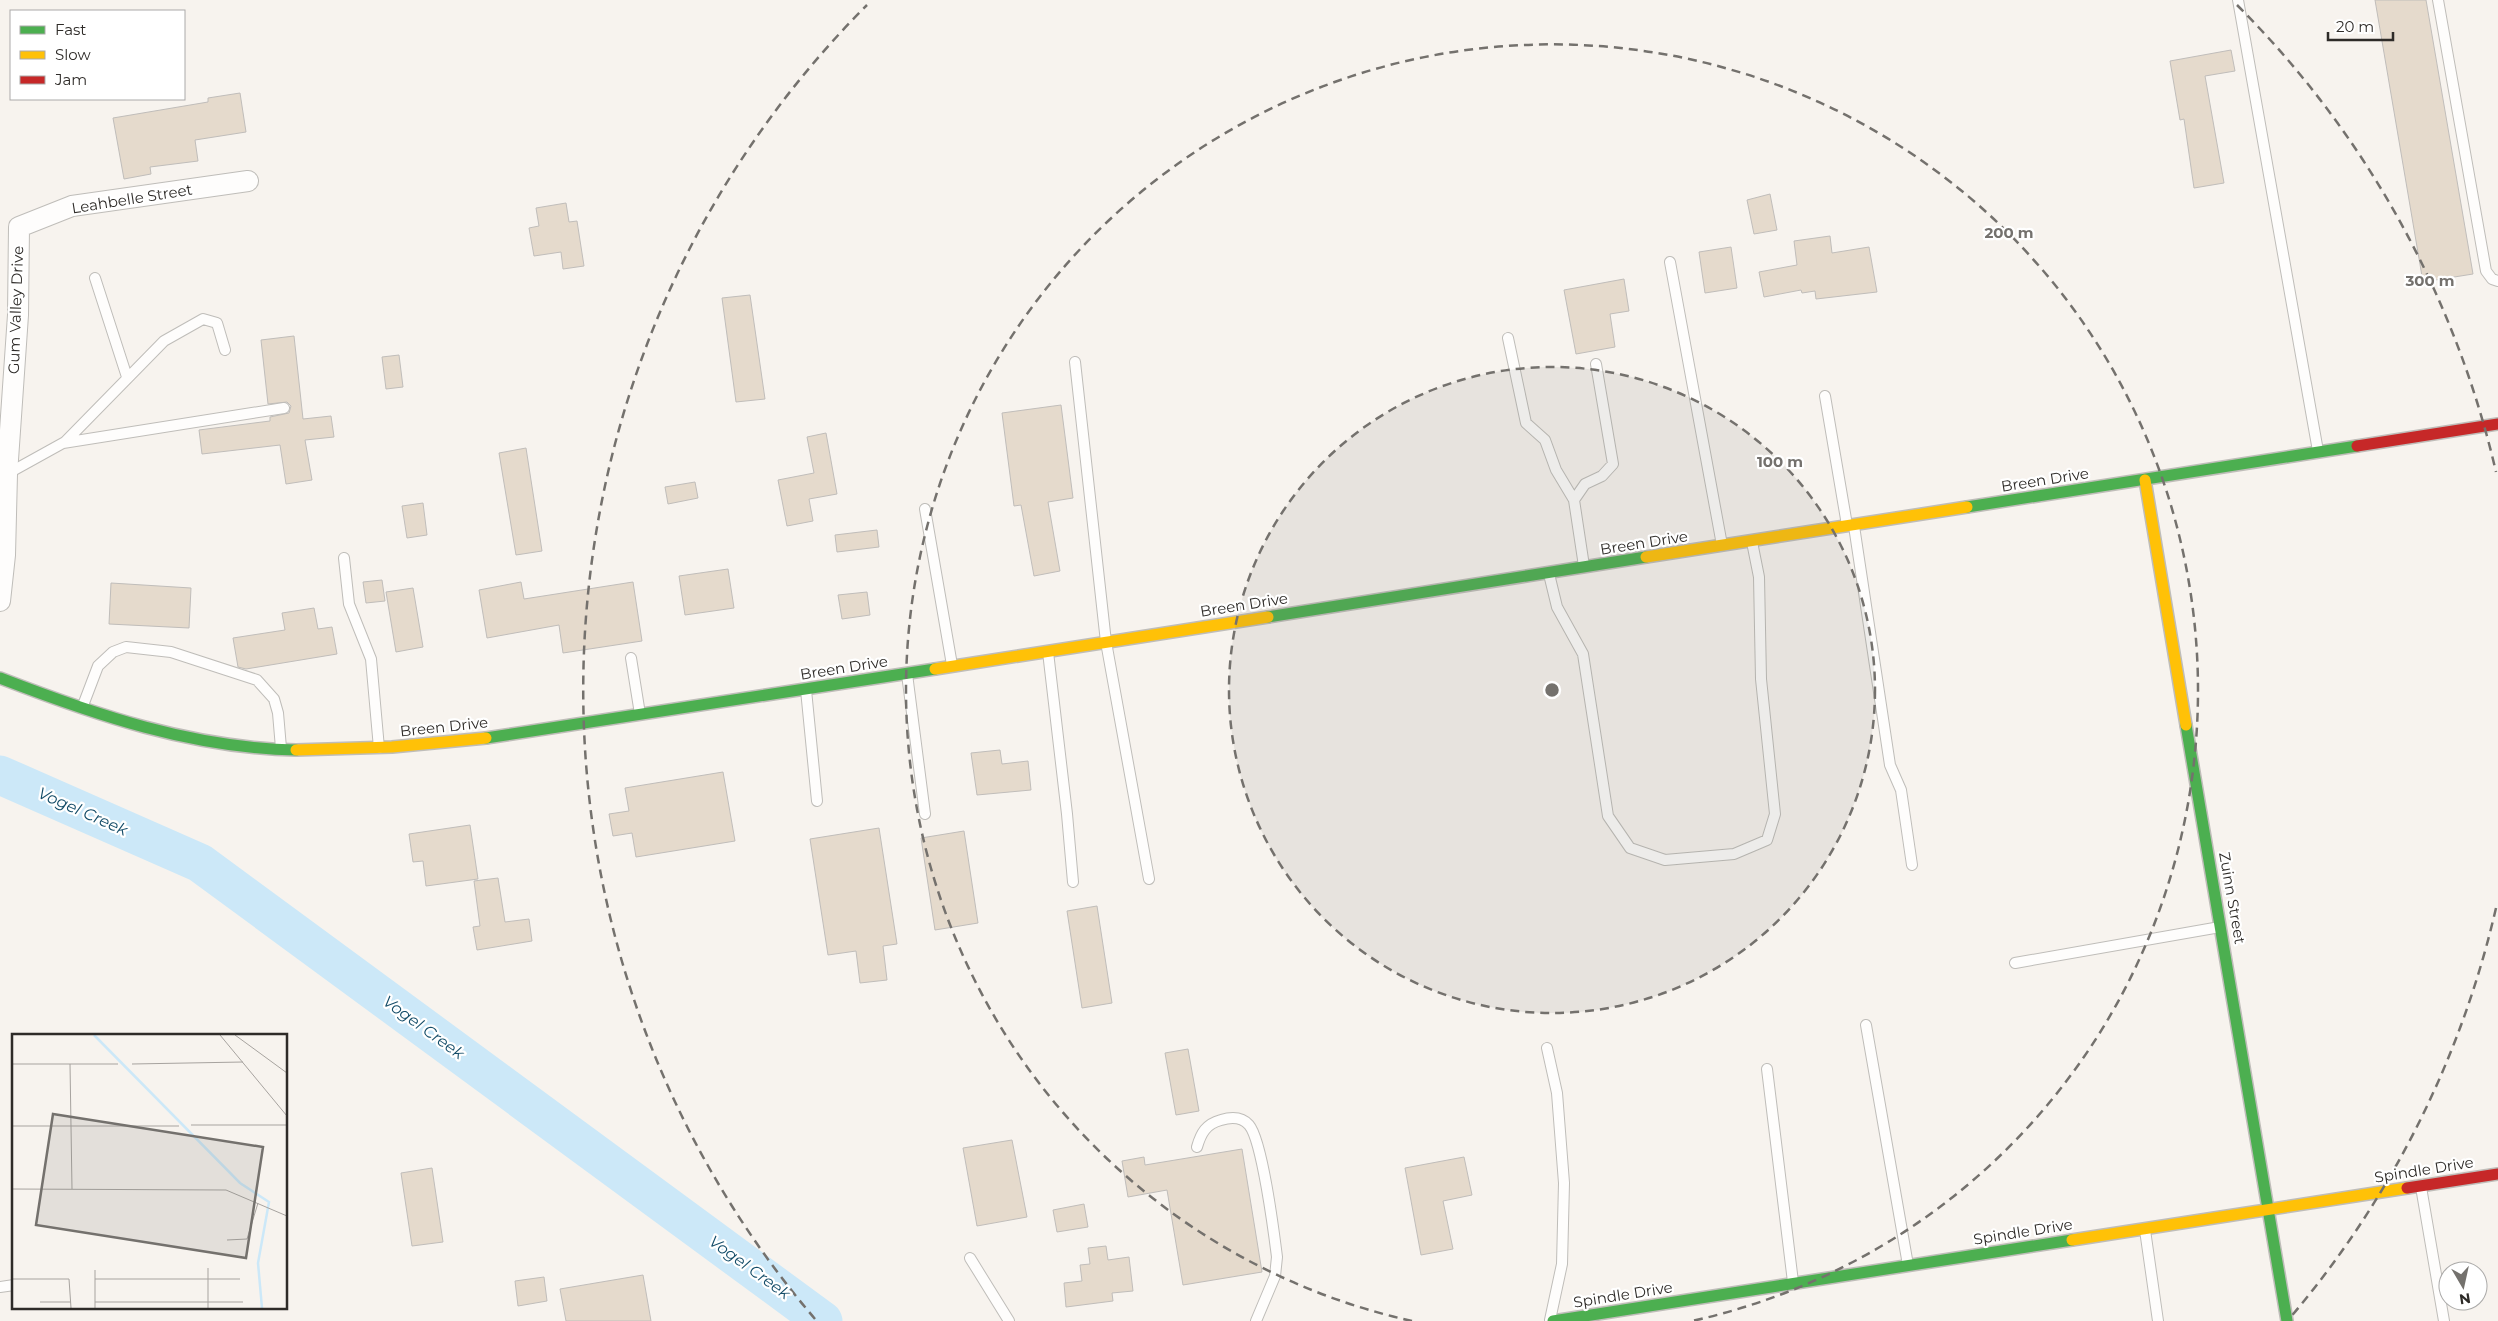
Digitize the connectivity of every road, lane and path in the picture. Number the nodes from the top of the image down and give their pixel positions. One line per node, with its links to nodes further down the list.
1 (2238, 0): 17 (lane)
2 (2438, 0): 7 (lane)
3 (248, 181): 4 (street, Leahbelle Street)
4 (19, 227): 18 (street, Gum Valley Drive)
5 (1670, 262): 24 (lane)
6 (95, 278): 12 (lane)
7 (2498, 281)
8 (1508, 338): 20 (lane)
9 (225, 350): 12 (lane)
10 (1075, 362): 29 (lane)
11 (1596, 364): 20 (lane)
12 (127, 377): 16 (lane)
13 (1824, 396): 22 (lane)
14 (284, 408): 16 (lane)
15 (2498, 424): 17 (street, Breen Drive)
16 (63, 443): 18 (lane)
17 (2318, 452): 19 (street, Breen Drive)
18 (7, 474): 28 (street, Gum Valley Drive)
19 (2146, 480): 22 (street, Breen Drive); 45 (street, Zuinn Street)
20 (1574, 500): 26 (lane)
21 (926, 509): 32 (lane)
22 (1850, 526): 23 (street, Breen Drive); 42 (lane)
23 (1752, 541): 24 (street, Breen Drive); 27 (lane)
24 (1722, 546): 26 (street, Breen Drive)
25 (344, 558): 38 (lane)
26 (1584, 568): 27 (street, Breen Drive)
27 (1549, 573): 29 (street, Breen Drive)
28 (0, 601)
29 (1106, 642): 30 (street, Breen Drive); 43 (lane)
30 (1048, 651): 32 (street, Breen Drive); 44 (lane)
31 (631, 658): 37 (lane)
32 (953, 666): 33 (street, Breen Drive)
33 (907, 673): 35 (street, Breen Drive); 41 (lane)
34 (0, 678): 36 (street, Breen Drive)
35 (806, 689): 37 (street, Breen Drive); 40 (lane)
36 (82, 708): 39 (street, Breen Drive); 39 (lane)
37 (640, 715): 38 (street, Breen Drive)
38 (380, 748): 39 (street, Breen Drive)
39 (281, 749)
40 (817, 802)
41 (926, 814)
42 (1912, 865)
43 (1149, 879)
44 (1073, 882)
45 (2221, 927): 46 (lane); 53 (street, Zuinn Street)
46 (2015, 962)
47 (1866, 1025): 56 (lane)
48 (1547, 1048): 60 (lane)
49 (1767, 1068): 57 (lane)
50 (1197, 1147): 59 (lane)
51 (2498, 1174): 52 (street, Spindle Drive)
52 (2421, 1186): 53 (street, Spindle Drive); 63 (lane)
53 (2269, 1210): 54 (street, Spindle Drive); 62 (street, Zuinn Street)
54 (2145, 1229): 56 (street, Spindle Drive); 61 (lane)
55 (970, 1258): 58 (lane)
56 (1908, 1266): 57 (street, Spindle Drive)
57 (1794, 1283): 60 (street, Spindle Drive)
58 (1009, 1321)
59 (1256, 1321)
60 (1552, 1321)
61 (2158, 1321)
62 (2287, 1321)
63 (2444, 1321)

